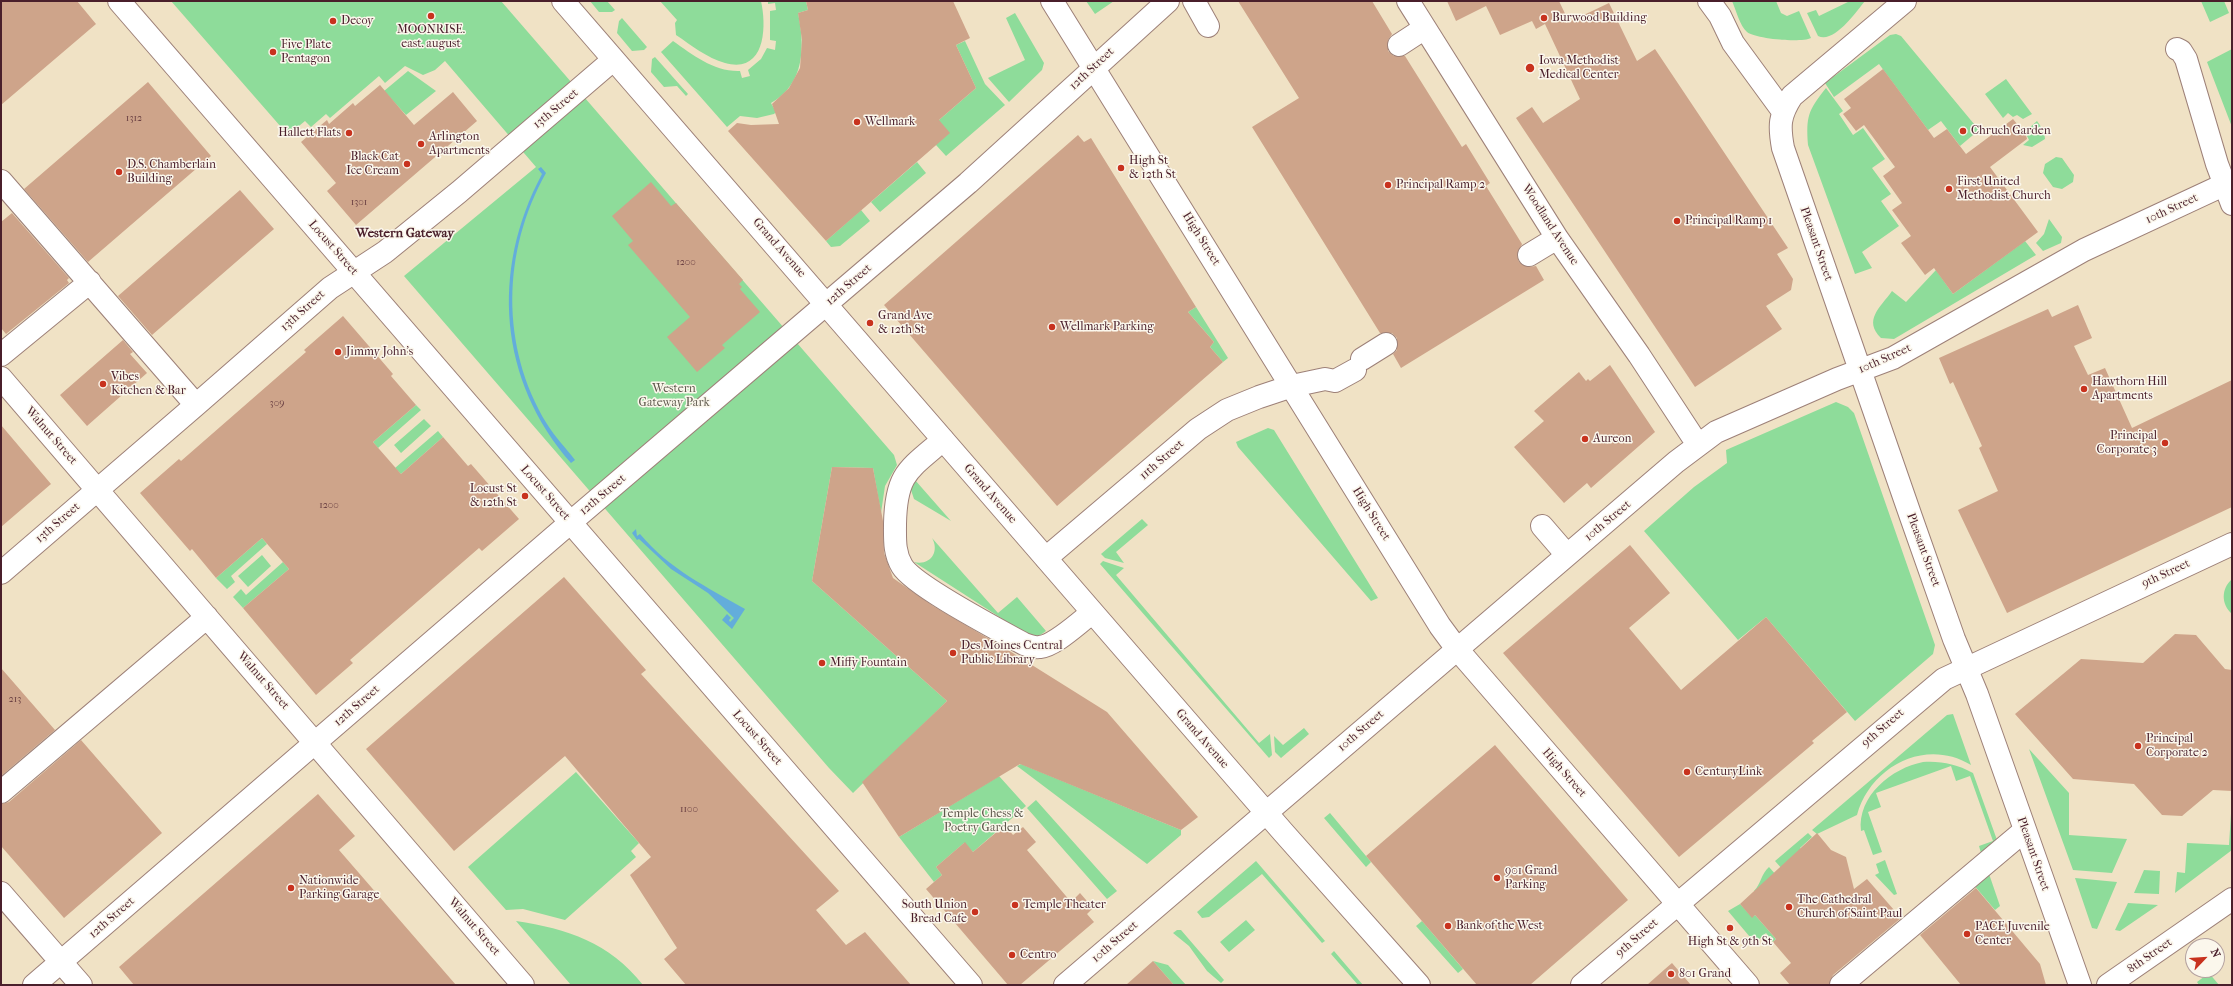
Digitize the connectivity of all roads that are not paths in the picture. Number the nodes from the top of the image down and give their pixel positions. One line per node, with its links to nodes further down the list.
1 (119, 1): 20 (street, Locust Street)
2 (563, 1): 13 (street, Grand Avenue)
3 (1052, 1): 14 (street, High Street)
4 (1168, 1): 14 (street, 12th Street)
5 (1194, 1): 9 (street)
6 (1408, 1): 10 (street, Woodland Avenue)
7 (1709, 1): 15 (street)
8 (1905, 1): 15 (street)
9 (1212, 15)
10 (1425, 28): 11 (street); 18 (street, Woodland Avenue)
11 (1399, 45)
12 (2177, 50): 17 (street)
13 (613, 60): 20 (street, 13th Street); 22 (street, Grand Avenue)
14 (1094, 67): 22 (street, 12th Street); 27 (street, High Street)
15 (1782, 110): 25 (street, Pleasant Street)
16 (1, 181): 21 (street)
17 (2229, 190): 25 (street, 10th Street)
18 (1557, 238): 19 (street); 30 (street, Woodland Avenue)
19 (1529, 255)
20 (353, 271): 28 (street, 13th Street); 32 (street, Locust Street)
21 (90, 282): 24 (street); 28 (street)
22 (827, 304): 29 (street, Grand Avenue); 32 (street, 12th Street)
23 (1386, 344): 27 (street, 11th Street)
24 (1, 355)
25 (1860, 371): 30 (street, 10th Street); 41 (street, Pleasant Street)
26 (1, 378): 31 (street, Walnut Street)
27 (1292, 386): 36 (street, 11th Street); 40 (street, High Street)
28 (196, 405): 31 (street, 13th Street)
29 (943, 440): 36 (street, Grand Avenue); 38 (street)
30 (1698, 445): 35 (street, 10th Street)
31 (97, 490): 37 (street, 13th Street); 39 (street, Walnut Street)
32 (571, 522): 42 (street, 12th Street); 53 (street, Locust Street)
33 (1542, 526): 35 (street)
34 (2232, 544): 41 (street, 9th Street)
35 (1567, 555): 40 (street, 10th Street)
36 (1046, 558): 38 (street, Grand Avenue)
37 (1, 573)
38 (1092, 612): 44 (street, Grand Avenue)
39 (207, 617): 42 (street, Walnut Street); 43 (street)
40 (1457, 649): 44 (street, 10th Street); 48 (street, High Street)
41 (1966, 668): 45 (street, Pleasant Street); 48 (street, 9th Street)
42 (316, 743): 49 (street, 12th Street); 52 (street, Walnut Street)
43 (1, 792)
44 (1266, 812): 54 (street, 10th Street); 55 (street, Grand Avenue)
45 (2024, 831): 58 (street); 59 (street, Pleasant Street)
46 (1, 893): 49 (street)
47 (2232, 899): 60 (street, 8th Street)
48 (1677, 903): 56 (street, 9th Street); 57 (street, High Street)
49 (61, 962): 50 (street, 12th Street); 51 (street)
50 (34, 985)
51 (81, 985)
52 (523, 985)
53 (971, 985)
54 (1064, 985)
55 (1419, 985)
56 (1582, 985)
57 (1748, 985)
58 (1841, 985)
59 (2080, 985)
60 (2108, 985)

